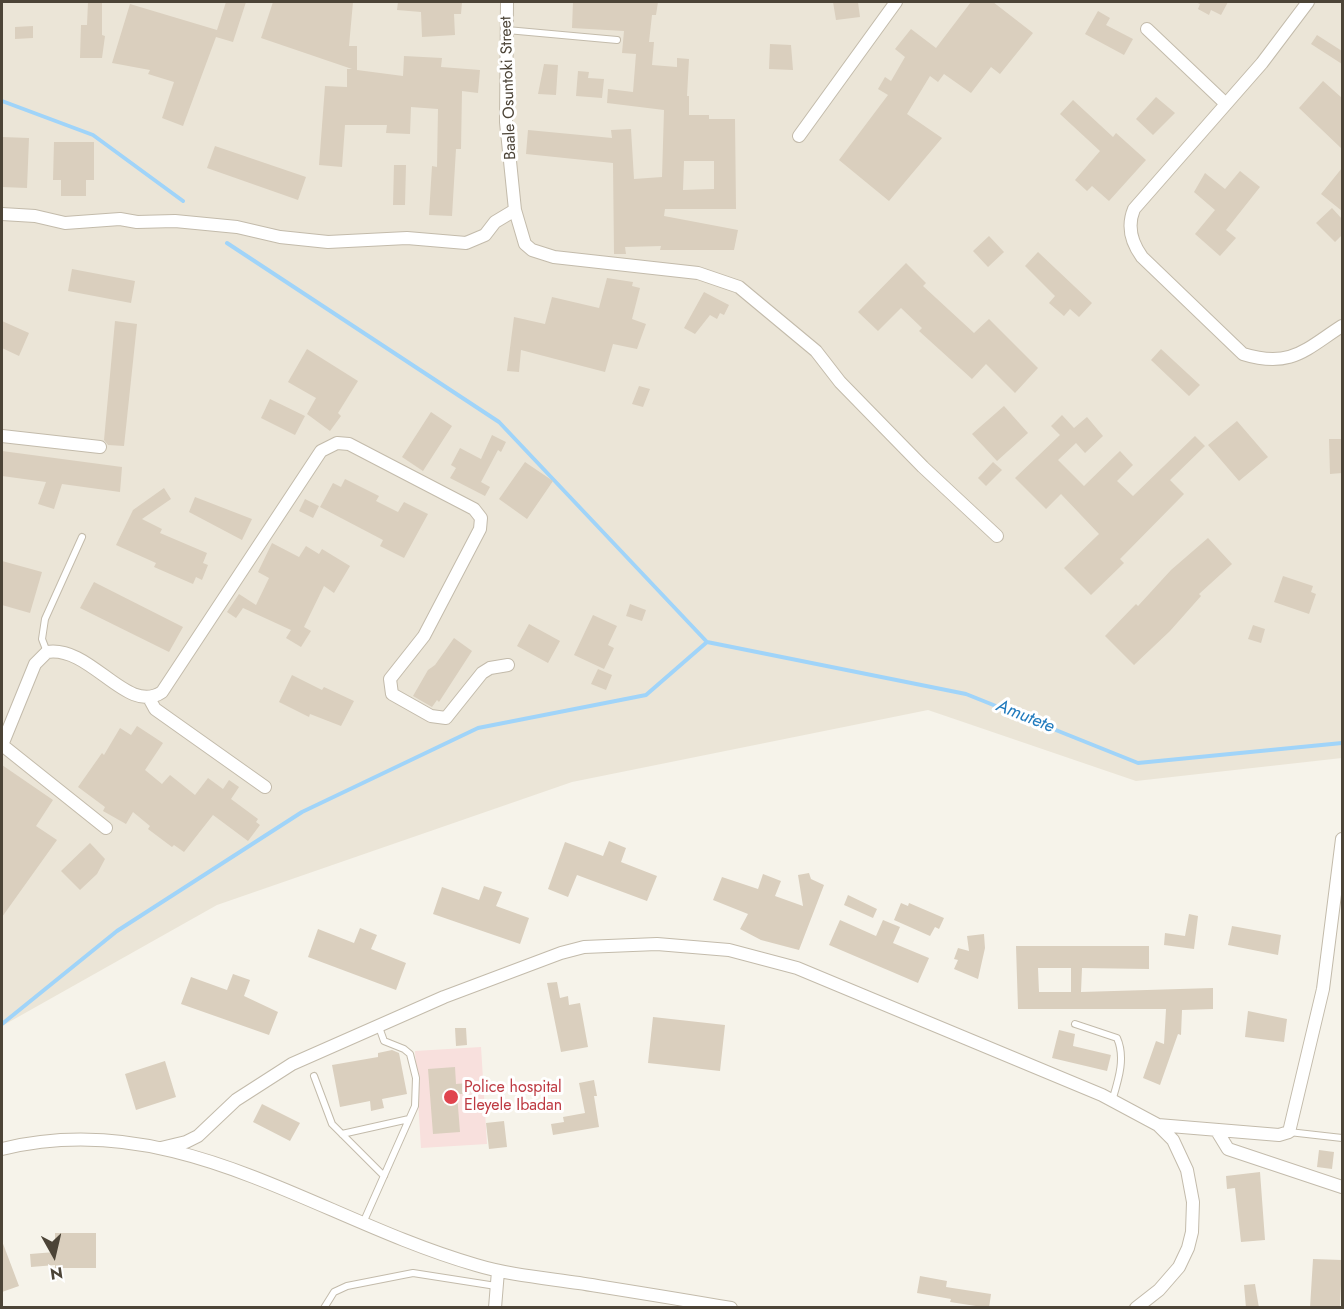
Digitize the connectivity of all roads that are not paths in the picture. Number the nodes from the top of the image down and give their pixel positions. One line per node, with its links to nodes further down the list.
1 (507, 2): 5 (street, Baale Osuntoki Street)
2 (896, 2): 8 (street)
3 (1308, 2): 7 (street)
4 (1147, 29): 7 (street)
5 (507, 30): 6 (lane); 9 (street, Baale Osuntoki Street)
6 (617, 40)
7 (1226, 104): 11 (street)
8 (799, 136)
9 (514, 210): 10 (street); 14 (street, Baale Osuntoki Street)
10 (2, 214)
11 (1342, 326)
12 (2, 436): 13 (street)
13 (100, 447)
14 (997, 536)
15 (82, 537): 16 (lane)
16 (47, 652): 18 (street); 19 (street)
17 (508, 665): 18 (street)
18 (149, 698): 20 (street)
19 (2, 745): 21 (street)
20 (265, 787)
21 (106, 828)
22 (1342, 839): 30 (street)
23 (1075, 1024): 26 (lane)
24 (379, 1026): 26 (street); 27 (lane); 33 (street)
25 (314, 1076): 31 (lane)
26 (1112, 1101): 28 (street)
27 (409, 1119): 31 (lane); 35 (lane)
28 (1158, 1125): 29 (street); 43 (street)
29 (1217, 1131): 30 (street); 36 (street)
30 (1289, 1132): 32 (lane)
31 (342, 1134): 35 (lane)
32 (1342, 1138)
33 (161, 1148): 34 (street); 37 (street)
34 (2, 1149)
35 (384, 1176): 37 (lane)
36 (1342, 1187)
37 (363, 1223): 38 (street)
38 (498, 1271): 39 (street); 42 (street)
39 (497, 1286): 40 (street); 41 (lane)
40 (496, 1306)
41 (324, 1308)
42 (731, 1308)
43 (1136, 1308)

